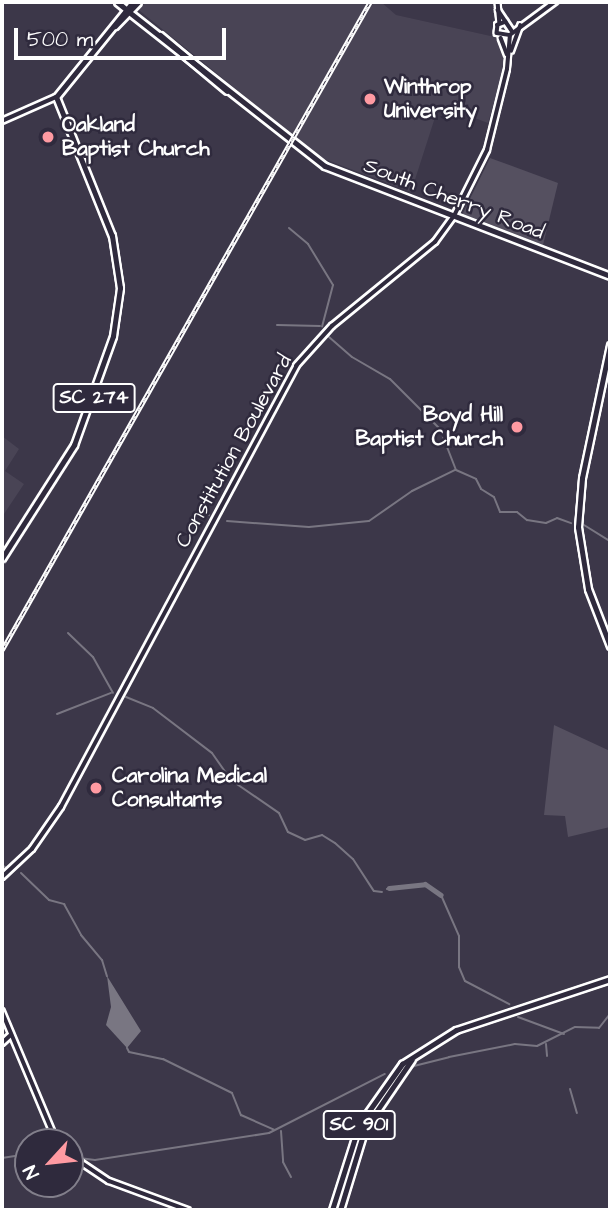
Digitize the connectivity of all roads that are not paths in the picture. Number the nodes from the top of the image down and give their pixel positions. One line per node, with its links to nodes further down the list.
1 (117, 2): 6 (main road, South Cherry Road)
2 (135, 2): 6 (main road)
3 (498, 2): 5 (street)
4 (555, 2): 7 (street)
5 (498, 10): 8 (street); 9 (street, Constitution Boulevard)
6 (128, 11): 13 (main road); 15 (main road, South Cherry Road)
7 (525, 21): 9 (street); 10 (street); 12 (street)
8 (500, 23): 9 (street); 11 (street)
9 (508, 23): 10 (street, Constitution Boulevard)
10 (511, 33): 11 (street); 12 (street, Constitution Boulevard)
11 (500, 36): 12 (street)
12 (509, 59): 15 (street, Constitution Boulevard)
13 (56, 97): 14 (street); 18 (main road, SC 274)
14 (2, 121)
15 (454, 216): 16 (main road, South Cherry Road); 20 (street, Constitution Boulevard)
16 (610, 276)
17 (610, 345): 19 (main road)
18 (2, 558)
19 (610, 646)
20 (2, 877)
21 (610, 979): 25 (main road, SC 901)
22 (2, 1011): 23 (street)
23 (11, 1035): 24 (street); 26 (street)
24 (2, 1040)
25 (414, 1056): 29 (main road, SC 901); 30 (main road, SC 901)
26 (51, 1128)
27 (84, 1164): 28 (street)
28 (188, 1210)
29 (332, 1210)
30 (340, 1210)

